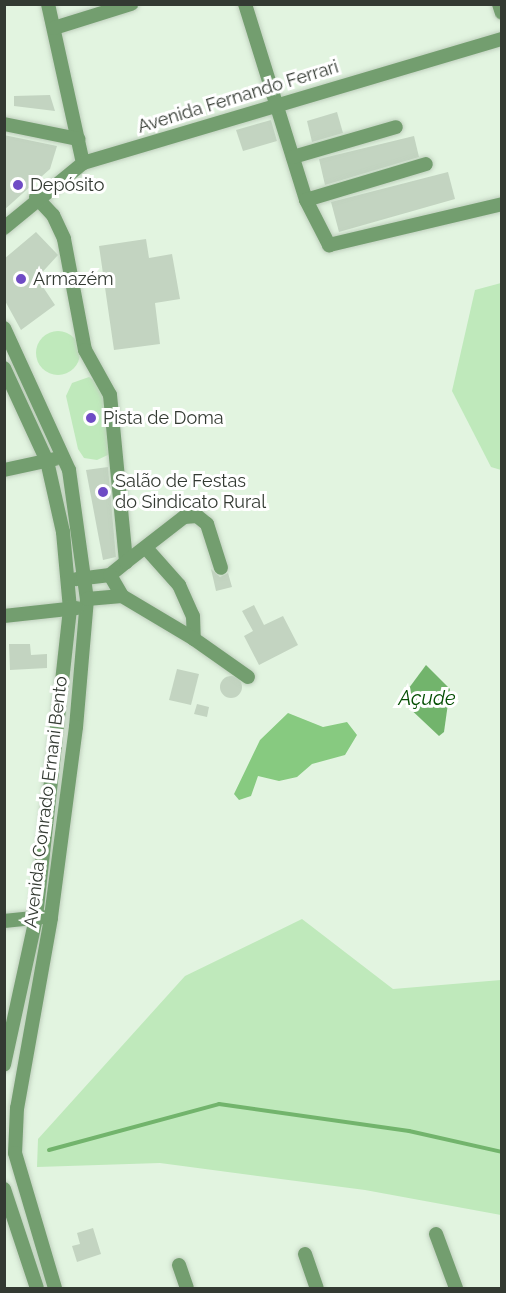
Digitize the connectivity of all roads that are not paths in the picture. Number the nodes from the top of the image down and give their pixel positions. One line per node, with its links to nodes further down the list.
1 (48, 4): 6 (street)
2 (131, 4): 6 (street)
3 (245, 4): 8 (street)
4 (499, 4): 5 (street)
5 (501, 13)
6 (54, 28): 11 (street)
7 (501, 39): 8 (street, Avenida Fernando Ferrari)
8 (276, 104): 12 (street); 13 (street, Avenida Fernando Ferrari)
9 (4, 124): 11 (street)
10 (396, 127): 12 (street)
11 (78, 139): 13 (street)
12 (293, 158): 16 (street)
13 (84, 163): 15 (street, Avenida Fernando Ferrari)
14 (426, 164): 16 (street)
15 (36, 197): 18 (street, Avenida Fernando Ferrari); 27 (street)
16 (306, 200): 17 (street)
17 (501, 204)
18 (4, 228)
19 (4, 328): 20 (street, Avenida Conrado Ernani Bento)
20 (17, 350): 21 (street); 23 (street, Avenida Conrado Ernani Bento)
21 (4, 357)
22 (4, 368): 24 (street, Avenida Conrado Ernani Bento)
23 (64, 457): 24 (street); 30 (street, Avenida Conrado Ernani Bento)
24 (47, 461): 25 (street); 31 (street, Avenida Conrado Ernani Bento)
25 (4, 470)
26 (146, 548): 27 (street); 28 (street); 36 (street)
27 (126, 562): 29 (street)
28 (221, 567)
29 (110, 574): 30 (street); 32 (street)
30 (83, 578): 31 (street); 33 (street, Avenida Conrado Ernani Bento)
31 (67, 579): 34 (street, Avenida Conrado Ernani Bento)
32 (122, 596): 33 (street); 36 (street)
33 (86, 603): 34 (street); 39 (street, Avenida Conrado Ernani Bento)
34 (70, 609): 35 (street); 38 (street, Avenida Conrado Ernani Bento)
35 (4, 616)
36 (194, 639): 37 (street)
37 (248, 677)
38 (61, 726): 39 (street); 40 (street, Avenida Conrado Ernani Bento)
39 (76, 727): 41 (street, Avenida Conrado Ernani Bento)
40 (36, 918): 41 (street); 42 (street); 43 (street, Avenida Conrado Ernani Bento)
41 (51, 918): 44 (street, Avenida Conrado Ernani Bento)
42 (4, 921)
43 (4, 1065)
44 (11, 1109): 46 (street, Avenida Conrado Ernani Bento)
45 (4, 1189): 48 (street)
46 (37, 1234): 48 (street); 53 (street, Avenida Conrado Ernani Bento)
47 (436, 1234): 56 (street)
48 (19, 1241): 49 (street); 52 (street)
49 (4, 1246)
50 (305, 1254): 55 (street)
51 (179, 1265): 54 (street)
52 (37, 1288)
53 (55, 1288)
54 (187, 1288)
55 (317, 1288)
56 (456, 1288)

